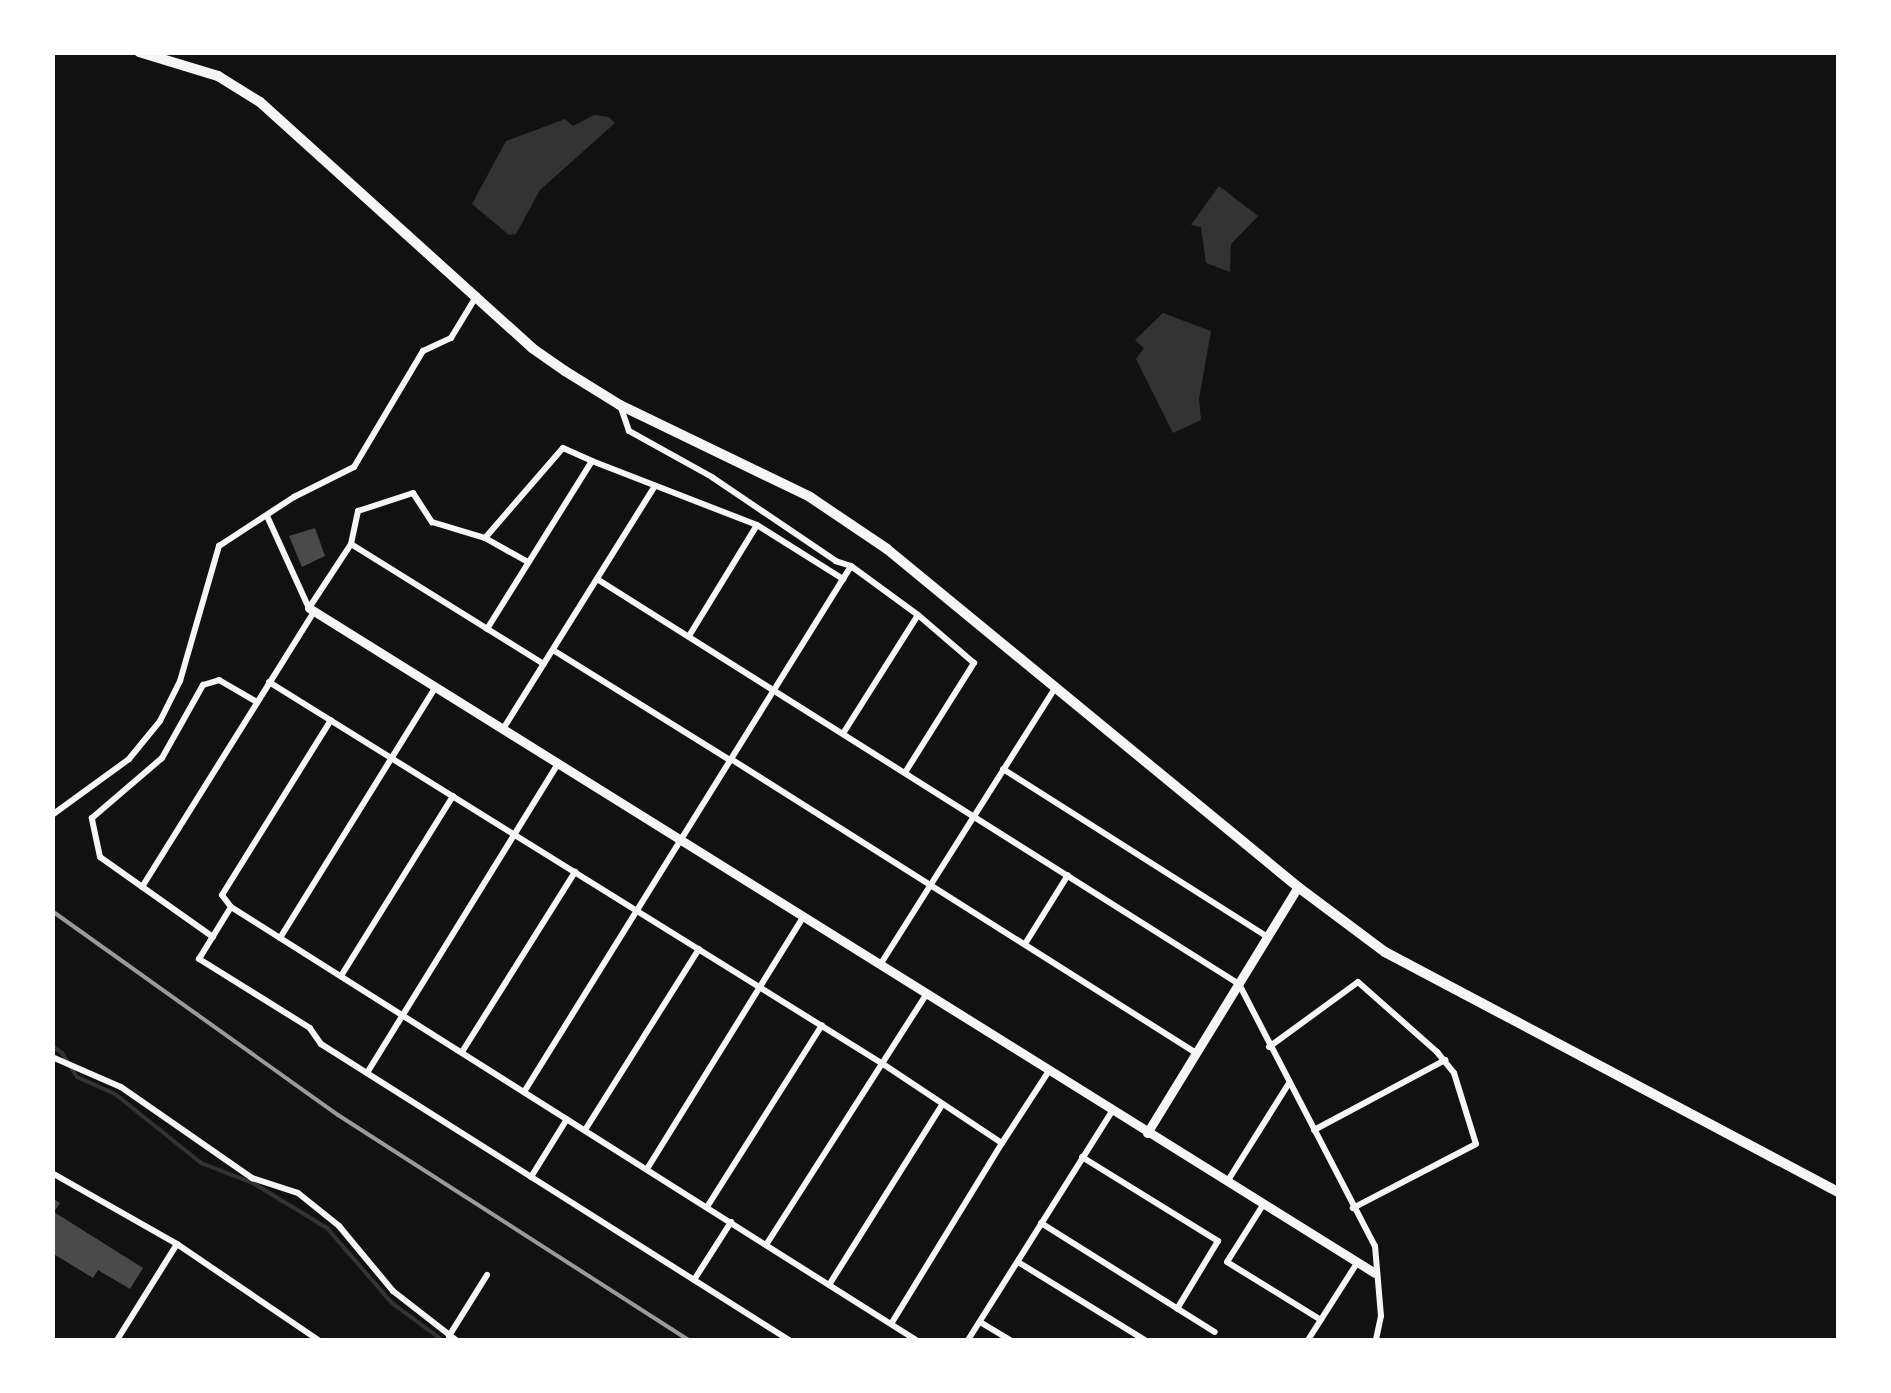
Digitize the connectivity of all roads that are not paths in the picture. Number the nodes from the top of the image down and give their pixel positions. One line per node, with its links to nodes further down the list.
1 (138, 52): 2 (main road)
2 (477, 295): 3 (main road); 6 (street)
3 (620, 404): 11 (street); 21 (main road)
4 (592, 461): 5 (street); 8 (street); 10 (street)
5 (655, 486): 7 (street); 12 (street)
6 (267, 516): 14 (street); 34 (street)
7 (757, 526): 13 (street); 17 (street)
8 (485, 538): 9 (street); 10 (street)
9 (350, 544): 14 (street); 16 (street)
10 (528, 562): 16 (street)
11 (851, 566): 13 (street); 15 (street)
12 (597, 579): 17 (street); 18 (street)
13 (843, 580): 23 (street)
14 (311, 610): 20 (street); 22 (street)
15 (918, 615): 27 (street); 32 (street)
16 (487, 628): 19 (street)
17 (688, 636): 23 (street)
18 (553, 650): 19 (street); 29 (street)
19 (544, 664): 26 (street)
20 (269, 682): 24 (street); 25 (street)
21 (1056, 687): 31 (street); 42 (main road)
22 (435, 688): 26 (street); 28 (street)
23 (774, 690): 27 (street); 29 (street)
24 (257, 702): 41 (street); 41 (street)
25 (330, 720): 28 (street); 43 (street)
26 (503, 730): 30 (street)
27 (844, 732): 32 (street)
28 (391, 758): 33 (street); 47 (street)
29 (731, 759): 37 (street); 40 (street)
30 (558, 764): 36 (street); 37 (street)
31 (1003, 769): 35 (street); 48 (street)
32 (906, 771): 35 (street)
33 (453, 796): 36 (street); 52 (street)
34 (52, 815)
35 (974, 815): 39 (street); 40 (street)
36 (514, 834): 38 (street); 56 (street)
37 (680, 841): 44 (street); 45 (street)
38 (575, 872): 44 (street); 59 (street)
39 (1068, 875): 49 (street); 53 (street)
40 (930, 884): 49 (street); 51 (street)
41 (142, 887): 46 (street)
42 (1298, 887): 48 (street); 80 (main road)
43 (231, 907): 46 (street); 47 (street)
44 (636, 911): 50 (street); 67 (street)
45 (804, 916): 51 (street); 54 (street)
46 (213, 937): 65 (street)
47 (280, 938): 52 (street)
48 (1268, 938): 53 (street)
49 (1026, 944): 60 (street)
50 (698, 949): 54 (street); 71 (street)
51 (880, 966): 55 (street)
52 (341, 976): 56 (street)
53 (1238, 984): 58 (street); 60 (street)
54 (760, 988): 57 (street); 76 (street)
55 (926, 995): 63 (street); 64 (street)
56 (402, 1014): 59 (street); 65 (street)
57 (822, 1025): 63 (street); 82 (street)
58 (1269, 1047): 62 (street); 66 (street)
59 (462, 1052): 67 (street)
60 (1197, 1054): 73 (street)
61 (52, 1057): 99 (street)
62 (1444, 1060): 72 (street); 83 (street)
63 (883, 1064): 68 (street); 87 (street)
64 (1049, 1071): 69 (street); 74 (street)
65 (367, 1074): 78 (street)
66 (1289, 1082): 72 (street); 79 (street)
67 (524, 1092): 70 (street)
68 (942, 1105): 74 (street); 93 (street)
69 (1112, 1110): 73 (street); 75 (street)
70 (567, 1119): 71 (street); 78 (street)
71 (585, 1130): 76 (street)
72 (1314, 1130): 83 (street)
73 (1147, 1133): 79 (street)
74 (1002, 1143): 97 (street)
75 (1082, 1157): 85 (street); 94 (street)
76 (647, 1169): 82 (street)
77 (52, 1173): 86 (street)
78 (531, 1178): 92 (street)
79 (1226, 1183): 81 (street)
80 (1838, 1192)
81 (1263, 1206): 89 (street); 95 (street)
82 (706, 1207): 84 (street)
83 (1353, 1208): 90 (street)
84 (731, 1222): 87 (street); 92 (street)
85 (1041, 1223): 88 (street); 94 (street)
86 (176, 1244): 100 (street); 101 (street)
87 (766, 1244): 93 (street)
88 (1018, 1262): 96 (street); 106 (street)
89 (1357, 1264): 90 (street); 95 (street)
90 (1375, 1273): 108 (street)
91 (487, 1274): 99 (street)
92 (694, 1280): 102 (street)
93 (829, 1285): 97 (street)
94 (1176, 1309): 98 (street)
95 (1321, 1320): 107 (street)
96 (980, 1322): 104 (street); 105 (street)
97 (891, 1324): 103 (street)
98 (1214, 1332)
99 (452, 1338)
100 (116, 1340)
101 (318, 1340)
102 (789, 1340)
103 (916, 1340)
104 (968, 1340)
105 (1010, 1340)
106 (1145, 1340)
107 (1308, 1340)
108 (1376, 1340)

